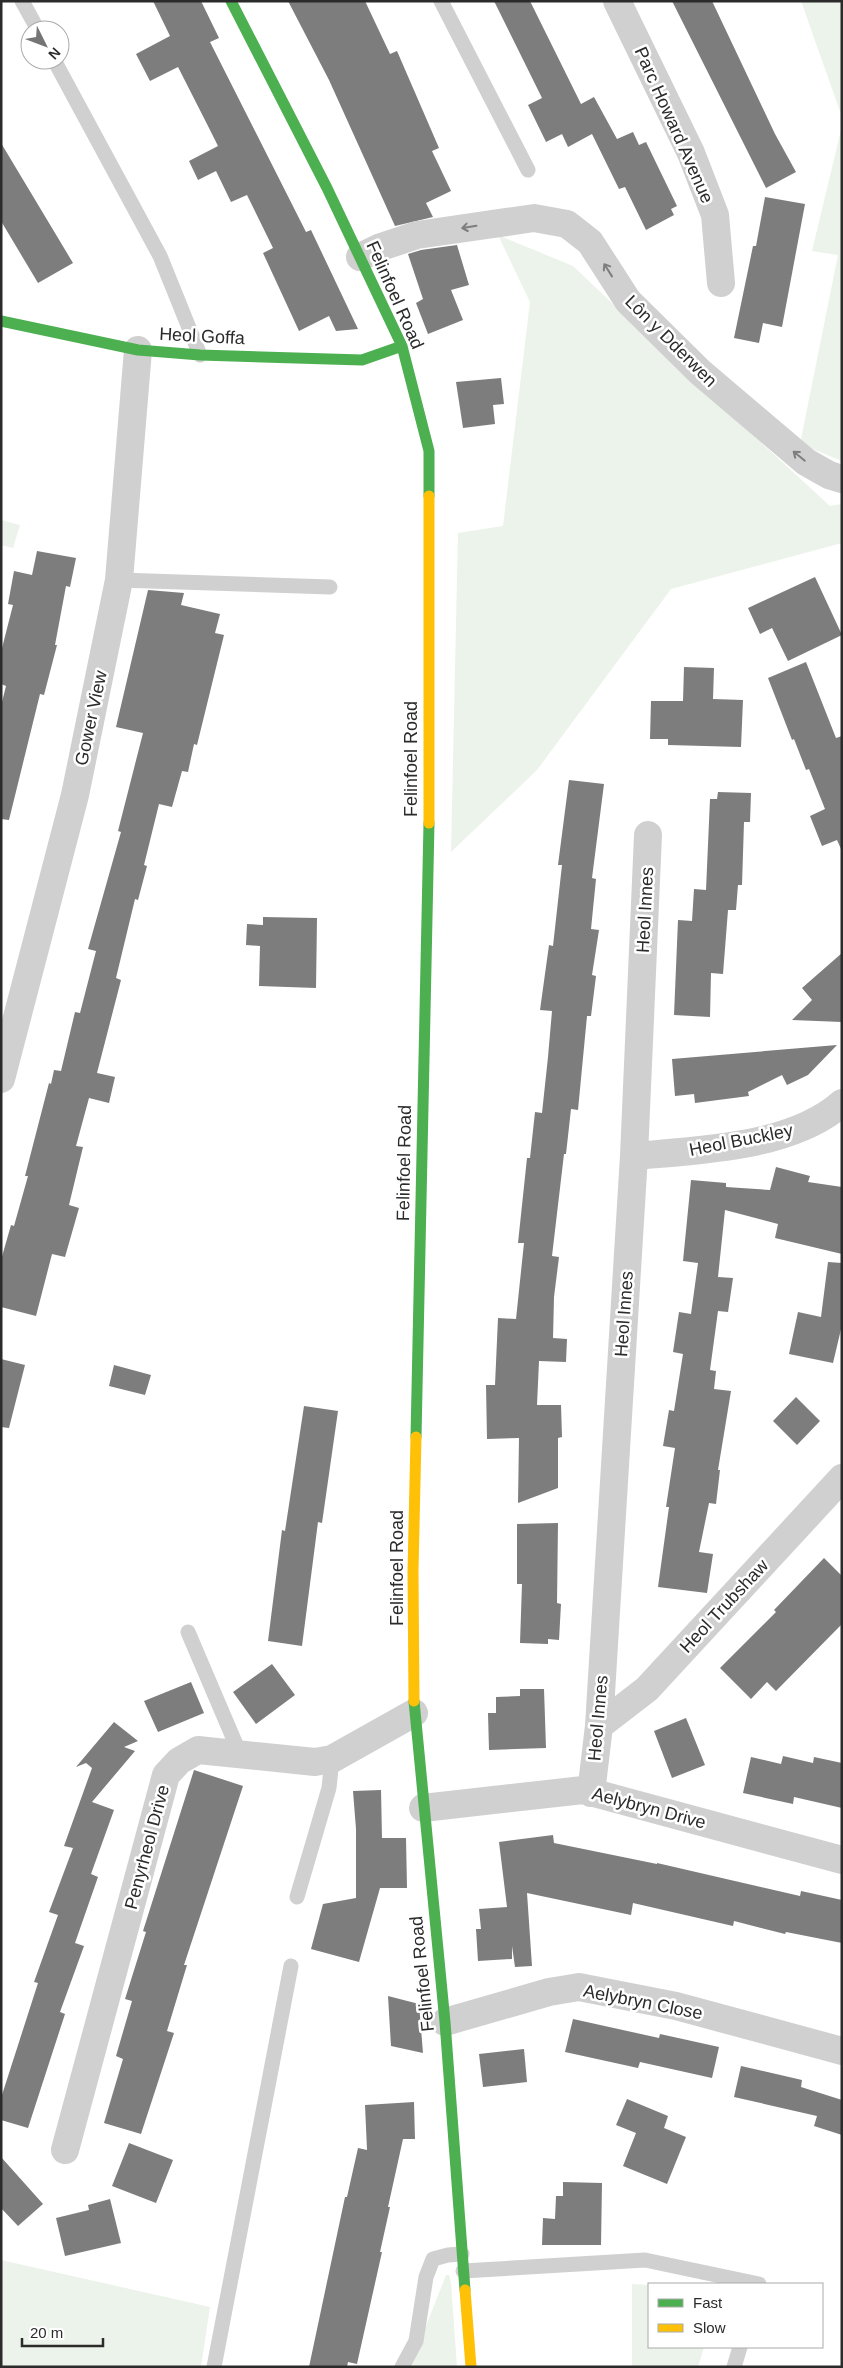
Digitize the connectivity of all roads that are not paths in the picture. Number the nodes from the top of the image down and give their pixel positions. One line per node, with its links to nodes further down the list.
1 (22, 1): 5 (lane)
2 (231, 1): 8 (main road, Felinfoel Road)
3 (441, 1): 7 (lane)
4 (617, 1): 9 (street, Parc Howard Avenue)
5 (32, 20)
6 (59, 70): 13 (lane)
7 (528, 170)
8 (360, 257): 11 (main road, Felinfoel Road); 14 (street, Lôn y Dderwen, one-way to 8)
9 (721, 283)
10 (1, 321): 12 (main road, Heol Goffa)
11 (402, 346): 13 (main road, Heol Goffa); 23 (main road, Felinfoel Road)
12 (138, 350): 13 (main road, Heol Goffa); 15 (street, Gower View)
13 (200, 355)
14 (838, 483)
15 (119, 580): 16 (lane); 18 (street, Gower View)
16 (330, 587)
17 (648, 835): 20 (street, Heol Innes)
18 (1, 1079)
19 (839, 1111): 20 (street, Heol Buckley)
20 (634, 1156): 24 (street, Heol Innes)
21 (842, 1478): 24 (street, Heol Trubshaw)
22 (188, 1632): 25 (lane)
23 (414, 1713): 26 (street, Penyrheol Drive); 28 (main road, Felinfoel Road)
24 (599, 1726): 27 (street, Heol Innes)
25 (240, 1754): 26 (street, Penyrheol Drive); 34 (street, Penyrheol Drive)
26 (332, 1759): 30 (lane)
27 (591, 1793): 28 (street, Aelybryn Drive); 29 (street, Aelybryn Drive)
28 (423, 1808): 32 (main road, Felinfoel Road)
29 (842, 1860)
30 (297, 1897)
31 (291, 1966): 39 (lane)
32 (445, 2022): 33 (street, Aelybryn Close); 35 (main road, Felinfoel Road)
33 (842, 2051)
34 (65, 2150)
35 (462, 2254): 36 (main road, Felinfoel Road); 40 (lane)
36 (464, 2271): 37 (lane); 41 (main road, Felinfoel Road)
37 (754, 2283)
38 (740, 2348): 42 (lane)
39 (214, 2367)
40 (402, 2367)
41 (471, 2367)
42 (734, 2367)

